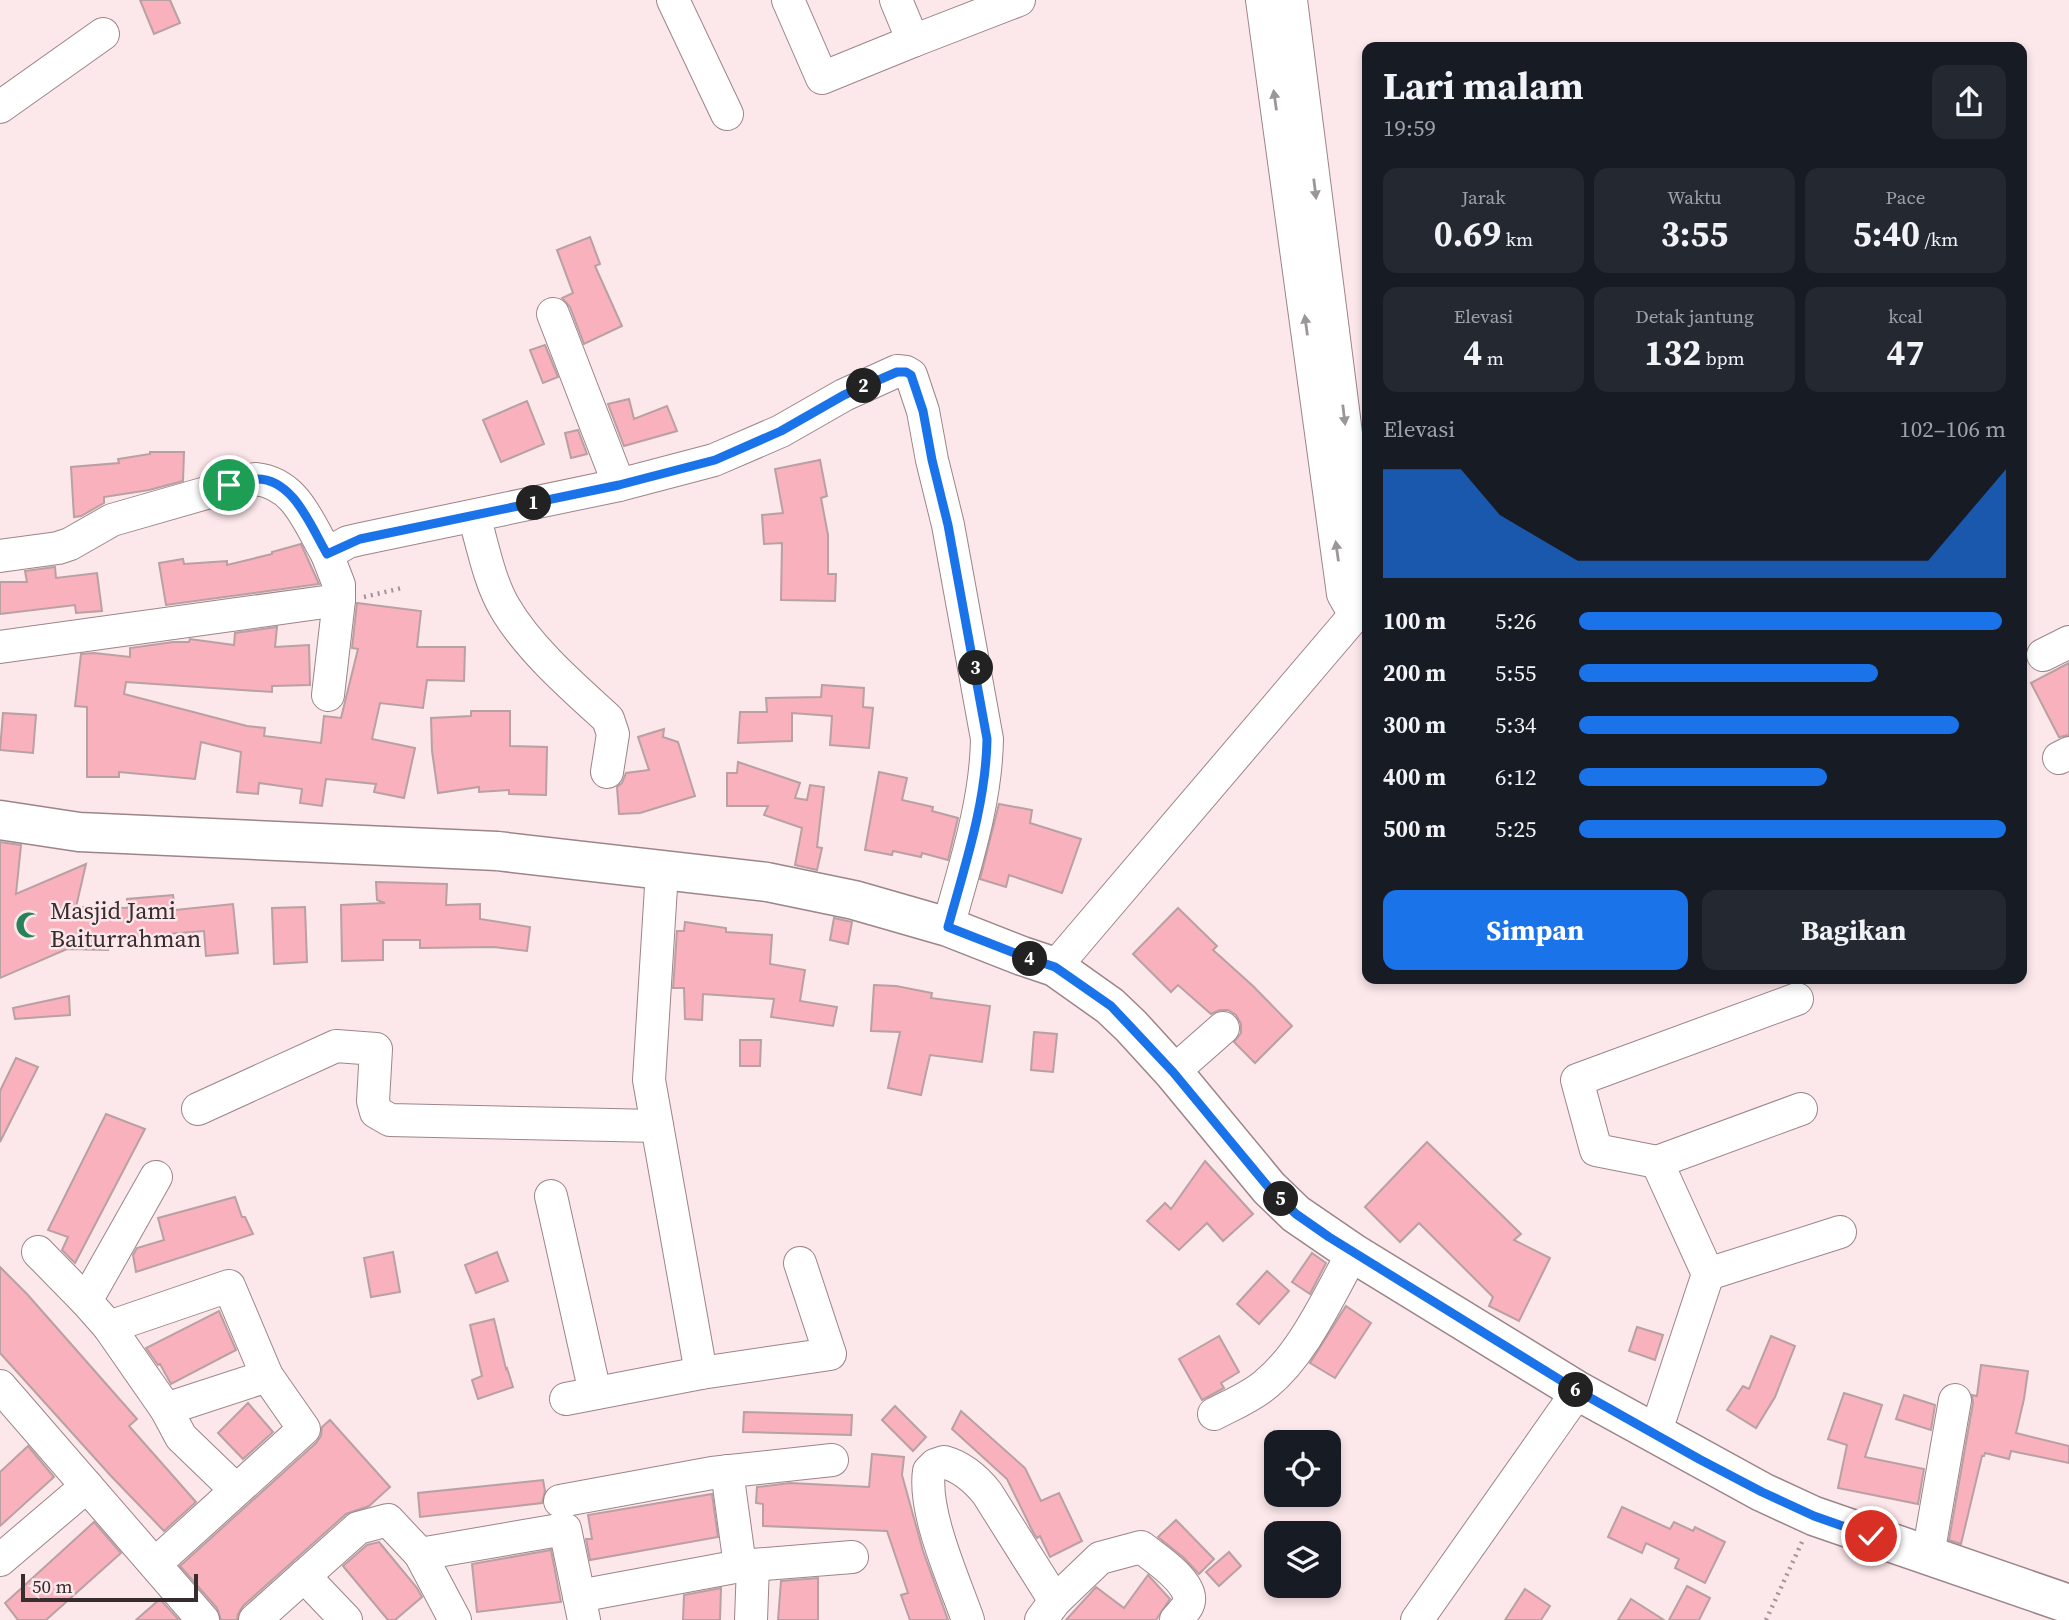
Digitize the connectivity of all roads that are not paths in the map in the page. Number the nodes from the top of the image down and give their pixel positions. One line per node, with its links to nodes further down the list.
1 (673, 0): 10 (street)
2 (788, 0): 8 (street)
3 (896, 0): 8 (street)
4 (1019, 0): 8 (street)
5 (1262, 0): 19 (street, one-way to 5)
6 (1290, 0): 16 (street, one-way to 16)
7 (103, 34): 9 (street)
8 (913, 41)
9 (0, 107)
10 (727, 114)
11 (553, 314): 12 (street)
12 (619, 485): 13 (street); 25 (street)
13 (474, 516): 14 (street); 22 (street)
14 (327, 554): 15 (street); 17 (street)
15 (0, 555)
16 (1362, 560)
17 (339, 600): 20 (street); 21 (street)
18 (1362, 600): 19 (street, one-way to 19)
19 (1355, 615): 26 (street)
20 (0, 647)
21 (328, 695)
22 (607, 772)
23 (0, 820): 24 (main road)
24 (662, 871): 25 (main road); 32 (street)
25 (948, 927): 26 (main road)
26 (1055, 967): 29 (main road)
27 (1797, 999): 33 (street)
28 (1223, 1028): 29 (street)
29 (1173, 1072): 38 (main road)
30 (198, 1109): 32 (street)
31 (1801, 1109): 33 (street)
32 (657, 1126): 43 (street)
33 (1657, 1162): 40 (street)
34 (156, 1177): 41 (street)
35 (551, 1196): 43 (street)
36 (1840, 1232): 40 (street)
37 (38, 1252): 41 (street)
38 (1353, 1253): 46 (main road); 49 (street)
39 (800, 1263): 43 (street)
40 (1708, 1274): 50 (street)
41 (86, 1301): 42 (street)
42 (109, 1327): 44 (street); 48 (street)
43 (701, 1373)
44 (267, 1376): 48 (street); 54 (street)
45 (0, 1386): 53 (street)
46 (1578, 1391): 50 (main road); 73 (street)
47 (1955, 1400): 57 (street)
48 (166, 1409): 54 (street)
49 (1214, 1414)
50 (1655, 1434): 57 (main road)
51 (832, 1460): 52 (street)
52 (727, 1471): 55 (street); 61 (street)
53 (87, 1486): 59 (street); 60 (street)
54 (236, 1490): 60 (street)
55 (561, 1505): 56 (street); 64 (street)
56 (420, 1554): 62 (street); 69 (street)
57 (1928, 1555): 63 (main road)
58 (852, 1557): 61 (street)
59 (0, 1560)
60 (155, 1564): 66 (street)
61 (746, 1566): 64 (street); 70 (street)
62 (304, 1576): 67 (street); 68 (street)
63 (2069, 1604)
64 (581, 1608)
65 (1048, 1611): 71 (street); 72 (street)
66 (203, 1620)
67 (255, 1620)
68 (346, 1620)
69 (455, 1620)
70 (751, 1620)
71 (968, 1620)
72 (1176, 1620)
73 (1417, 1620)

